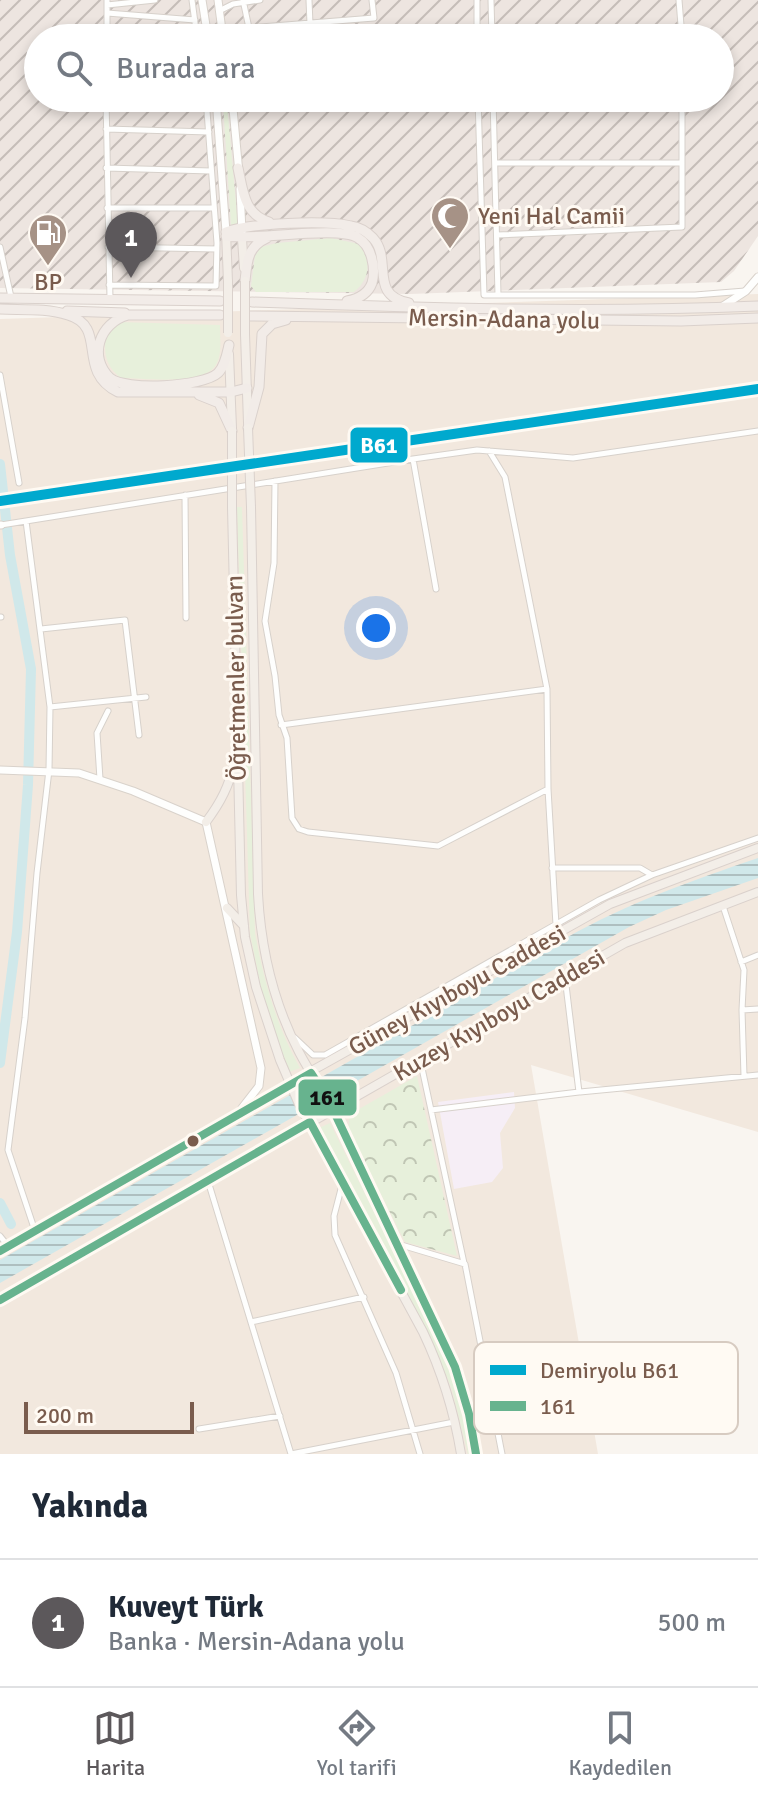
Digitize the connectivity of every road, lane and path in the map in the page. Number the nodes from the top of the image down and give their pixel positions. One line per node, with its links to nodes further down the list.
1 (155, 0): 12 (street)
2 (192, 0): 14 (street)
3 (202, 0): 16 (main road)
4 (219, 0): 13 (main road)
5 (260, 0): 11 (street)
6 (309, 0): 19 (street)
7 (372, 0): 19 (street)
8 (477, 0): 20 (street)
9 (491, 0): 21 (street)
10 (679, 0): 22 (street)
11 (244, 1): 13 (street); 18 (street)
12 (107, 6): 14 (street)
13 (219, 11): 17 (main road)
14 (195, 20): 15 (street)
15 (195, 24)
16 (206, 24)
17 (221, 24)
18 (248, 24)
19 (310, 24)
20 (477, 24)
21 (492, 24)
22 (681, 24)
23 (106, 112): 30 (street)
24 (207, 112): 31 (street)
25 (217, 112): 41 (main road)
26 (233, 112): 35 (main road)
27 (478, 112): 52 (street)
28 (493, 112): 32 (street)
29 (682, 112): 33 (street)
30 (106, 129): 31 (street); 34 (street)
31 (209, 132): 36 (street)
32 (495, 163): 33 (street); 43 (street)
33 (682, 163): 43 (street)
34 (106, 168): 36 (street); 37 (street)
35 (238, 168): 39 (highway); 40 (main road)
36 (211, 171): 38 (street)
37 (107, 208): 38 (street); 46 (street)
38 (214, 208): 47 (street)
39 (288, 224): 40 (highway); 60 (highway)
40 (242, 226): 41 (highway); 44 (main road)
41 (226, 234): 44 (highway); 65 (main road, Öğretmenler bulvarı, bridge)
42 (274, 235): 44 (highway); 49 (highway); 57 (highway)
43 (497, 235): 52 (street)
44 (242, 239): 49 (main road, Öğretmenler bulvarı)
45 (0, 247): 53 (street)
46 (108, 247): 47 (street); 50 (street)
47 (217, 249): 50 (street)
48 (758, 277): 51 (main road)
49 (245, 281): 67 (main road, Öğretmenler bulvarı, bridge)
50 (109, 285): 54 (street)
51 (746, 291): 52 (street); 59 (main road)
52 (498, 295)
53 (5, 298): 54 (highway)
54 (110, 300): 55 (highway)
55 (220, 301)
56 (252, 302): 57 (highway, Mersin-Adana yolu)
57 (288, 303): 60 (highway, Mersin-Adana yolu)
58 (758, 306): 59 (highway, Mersin-Adana yolu)
59 (721, 307): 60 (highway, Mersin-Adana yolu)
60 (448, 308)
61 (0, 309): 65 (highway); 69 (highway)
62 (250, 316): 63 (highway, Mersin-Adana yolu)
63 (322, 317): 64 (highway, Mersin-Adana yolu); 70 (highway)
64 (758, 318)
65 (229, 345): 68 (main road, Öğretmenler bulvarı)
66 (0, 375): 76 (street)
67 (247, 388): 68 (highway); 70 (main road, Öğretmenler bulvarı)
68 (231, 392): 69 (highway); 71 (main road, Öğretmenler bulvarı)
69 (184, 393): 71 (highway)
70 (248, 428): 83 (main road, Öğretmenler bulvarı, bridge)
71 (232, 431): 92 (main road, Öğretmenler bulvarı, bridge)
72 (758, 431): 73 (street)
73 (489, 451): 74 (street); 85 (street)
74 (413, 459): 75 (street); 80 (street)
75 (275, 481): 77 (street); 82 (street)
76 (19, 483)
77 (185, 495): 78 (street); 81 (street)
78 (26, 521): 79 (street); 84 (street)
79 (1, 525)
80 (436, 589)
81 (186, 618)
82 (265, 621): 83 (street); 90 (street)
83 (253, 622): 113 (main road, Öğretmenler bulvarı)
84 (41, 629): 87 (street); 88 (street)
85 (547, 689): 90 (street); 96 (street)
86 (146, 697): 87 (street)
87 (133, 698): 88 (street); 91 (street)
88 (50, 707): 93 (street)
89 (108, 711): 95 (street)
90 (281, 725): 96 (street)
91 (139, 735)
92 (238, 748): 97 (main road); 106 (main road, Öğretmenler bulvarı)
93 (45, 770): 94 (main road); 95 (main road); 126 (street)
94 (2, 771)
95 (100, 779): 97 (main road)
96 (548, 789): 100 (street)
97 (206, 822): 104 (main road)
98 (758, 838): 101 (street)
99 (758, 848): 107 (main road, Güney Kıyıboyu Caddesi)
100 (552, 868): 101 (street); 105 (street)
101 (652, 875): 105 (street)
102 (758, 892): 103 (main road, Kuzey Kıyıboyu Caddesi)
103 (723, 905): 109 (street); 110 (main road, Kuzey Kıyıboyu Caddesi)
104 (227, 908): 106 (main road); 123 (main road)
105 (556, 924): 107 (street); 113 (street)
106 (244, 926): 118 (main road, Öğretmenler bulvarı)
107 (556, 935): 115 (main road, Güney Kıyıboyu Caddesi)
108 (758, 955): 109 (street)
109 (741, 962): 112 (street)
110 (565, 977): 114 (main road, Kuzey Kıyıboyu Caddesi); 119 (street)
111 (758, 1009): 112 (street)
112 (742, 1010): 117 (street)
113 (289, 1031): 115 (main road, Öğretmenler bulvarı)
114 (420, 1059): 120 (main road, Kuzey Kıyıboyu Caddesi); 121 (street)
115 (313, 1075): 118 (main road, Güney Kıyıboyu Caddesi); 120 (main road, Öğretmenler bulvarı)
116 (758, 1075): 117 (street)
117 (744, 1076): 119 (street)
118 (291, 1087): 122 (main road, Öğretmenler bulvarı); 123 (main road, Güney Kıyıboyu Caddesi)
119 (579, 1092): 121 (street)
120 (332, 1109): 122 (main road, Kuzey Kıyıboyu Caddesi); 128 (main road)
121 (431, 1110): 130 (street)
122 (308, 1117): 124 (main road, Kuzey Kıyıboyu Caddesi); 125 (main road)
123 (225, 1122): 126 (main road, Güney Kıyıboyu Caddesi)
124 (207, 1180): 132 (main road, Kuzey Kıyıboyu Caddesi); 133 (street)
125 (343, 1183): 131 (street); 136 (main road)
126 (35, 1231): 129 (main road, Güney Kıyıboyu Caddesi)
127 (0, 1236): 129 (street)
128 (397, 1244): 130 (street); 143 (main road)
129 (4, 1248)
130 (465, 1264): 134 (street)
131 (364, 1297): 133 (street); 138 (street)
132 (0, 1300)
133 (251, 1322): 135 (street)
134 (480, 1342)
135 (280, 1416): 137 (street); 140 (street)
136 (455, 1421): 138 (street); 142 (main road)
137 (199, 1429)
138 (414, 1430): 140 (street); 141 (street)
139 (498, 1434): 144 (street)
140 (291, 1454)
141 (420, 1454)
142 (461, 1454)
143 (476, 1454)
144 (502, 1454)

